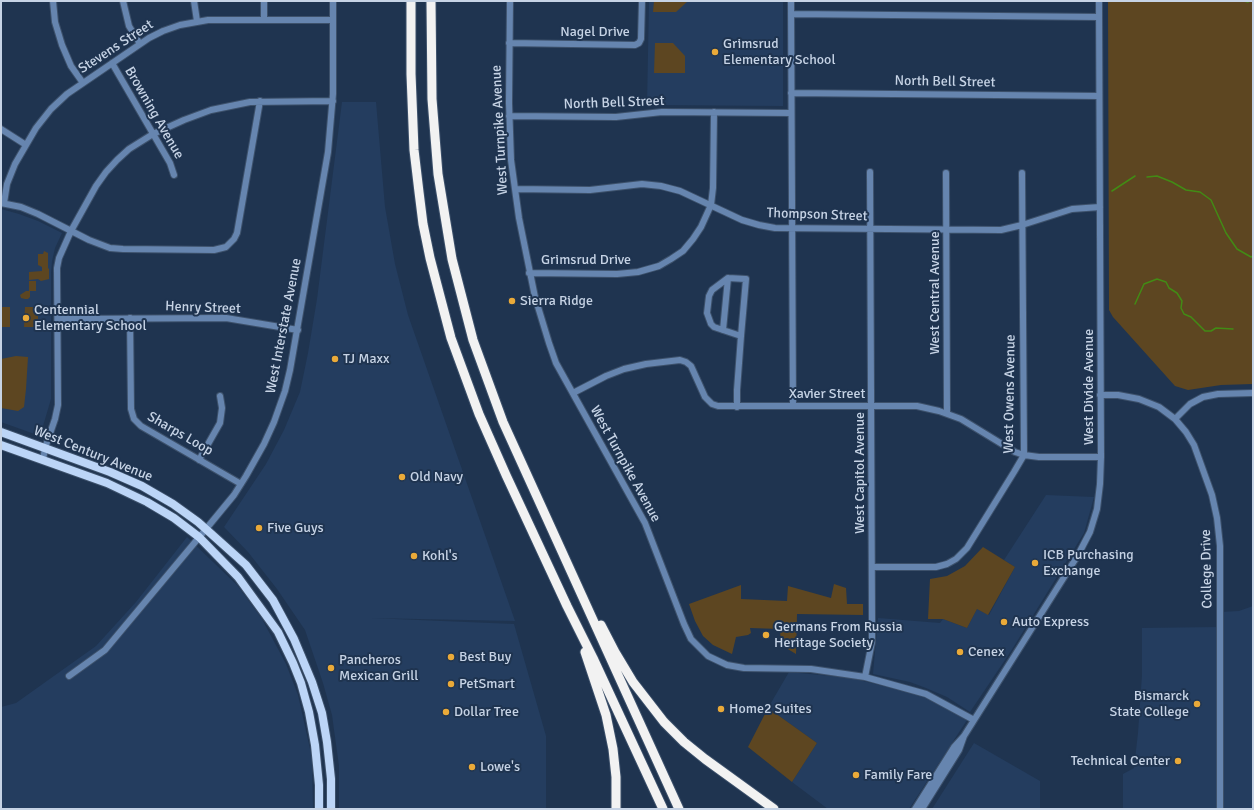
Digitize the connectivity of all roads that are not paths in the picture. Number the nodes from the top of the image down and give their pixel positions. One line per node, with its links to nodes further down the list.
1 (53, 1): 20 (street)
2 (123, 1): 17 (street)
3 (194, 1): 16 (street)
4 (264, 1): 14 (street)
5 (333, 1): 15 (street, West Interstate Avenue)
6 (411, 1): 72 (highway)
7 (431, 1): 62 (highway)
8 (510, 1): 18 (street, West Turnpike Avenue)
9 (642, 1): 18 (street, Nagel Drive)
10 (791, 1): 12 (street)
11 (1099, 1): 13 (street, West Divide Avenue)
12 (791, 14): 13 (street); 21 (street)
13 (1099, 17): 22 (street, West Divide Avenue)
14 (264, 20): 15 (street, Stevens Street); 16 (street, Stevens Street)
15 (333, 20): 23 (street, West Interstate Avenue)
16 (197, 21): 17 (street, Stevens Street)
17 (140, 44): 19 (street, Stevens Street)
18 (509, 44): 27 (street, West Turnpike Avenue)
19 (112, 63): 20 (street, Stevens Street); 29 (street, Browning Avenue)
20 (83, 83): 30 (street, Stevens Street)
21 (791, 93): 22 (street, North Bell Street); 26 (street)
22 (1099, 96): 38 (street, West Divide Avenue)
23 (333, 101): 24 (street); 48 (street, West Interstate Avenue)
24 (260, 102): 29 (street); 43 (street)
25 (714, 112): 26 (street, North Bell Street); 27 (street, North Bell Street); 37 (street, Grimsrud Drive)
26 (791, 113): 40 (street)
27 (509, 116): 35 (street, West Turnpike Avenue)
28 (1, 129): 30 (street)
29 (153, 134): 34 (street, Browning Avenue); 43 (street)
30 (26, 145): 36 (street, Stevens Street)
31 (870, 172): 41 (street, West Capitol Avenue)
32 (946, 173): 42 (street, West Central Avenue)
33 (1022, 173): 39 (street, West Owens Avenue)
34 (174, 175)
35 (515, 189): 37 (street, Thompson Street); 44 (street, West Turnpike Avenue)
36 (2, 203): 43 (street)
37 (711, 205): 40 (street, Thompson Street); 44 (street, Grimsrud Drive)
38 (1100, 207): 39 (street, Thompson Street); 53 (street, West Divide Avenue)
39 (1022, 225): 42 (street, Thompson Street); 64 (street, West Owens Avenue)
40 (792, 228): 41 (street, Thompson Street); 55 (street)
41 (871, 229): 42 (street, Thompson Street); 56 (street, West Capitol Avenue)
42 (947, 230): 58 (street, West Central Avenue)
43 (71, 231): 47 (street)
44 (529, 272): 51 (street, West Turnpike Avenue)
45 (728, 278): 49 (street); 49 (street); 50 (street)
46 (130, 318): 47 (street, Henry Street); 48 (street, Henry Street); 67 (street, Sharps Loop)
47 (58, 319): 63 (street)
48 (298, 330): 68 (street, West Interstate Avenue)
49 (723, 330): 50 (street)
50 (741, 336): 57 (street)
51 (573, 393): 57 (street, Xavier Street); 74 (street, West Turnpike Avenue)
52 (1253, 393): 59 (street)
53 (1100, 395): 59 (street, College Drive); 65 (street, West Divide Avenue)
54 (220, 396): 67 (street)
55 (793, 406): 56 (street, Xavier Street); 57 (street, Xavier Street)
56 (871, 406): 58 (street, Xavier Street); 71 (street, West Capitol Avenue)
57 (737, 407)
58 (947, 413): 64 (street, Xavier Street)
59 (1175, 419): 85 (street, College Drive)
60 (1, 432): 63 (main road, West Century Avenue)
61 (1, 445): 66 (main road, West Century Avenue)
62 (514, 447): 81 (highway); 82 (highway)
63 (45, 448): 66 (street); 69 (main road, West Century Avenue)
64 (1024, 455): 65 (street, Xavier Street); 71 (street, West Owens Avenue)
65 (1101, 457): 75 (street, West Divide Avenue)
66 (43, 460): 70 (main road, West Century Avenue)
67 (199, 460): 68 (street, Sharps Loop)
68 (241, 484): 69 (street, West Interstate Avenue)
69 (206, 529): 70 (street, West Interstate Avenue); 78 (main road, West Century Avenue)
70 (199, 538): 73 (street, West Interstate Avenue); 77 (main road, West Century Avenue)
71 (872, 567): 74 (street, West Capitol Avenue)
72 (567, 606): 79 (highway); 80 (highway)
73 (69, 676)
74 (865, 677): 75 (street, West Turnpike Avenue)
75 (974, 720): 76 (street, West Divide Avenue)
76 (964, 736): 83 (street, West Divide Avenue); 84 (street, West Divide Avenue)
77 (319, 809)
78 (331, 809)
79 (616, 809)
80 (663, 809)
81 (679, 809)
82 (774, 809)
83 (915, 809)
84 (922, 809)
85 (1220, 809)

